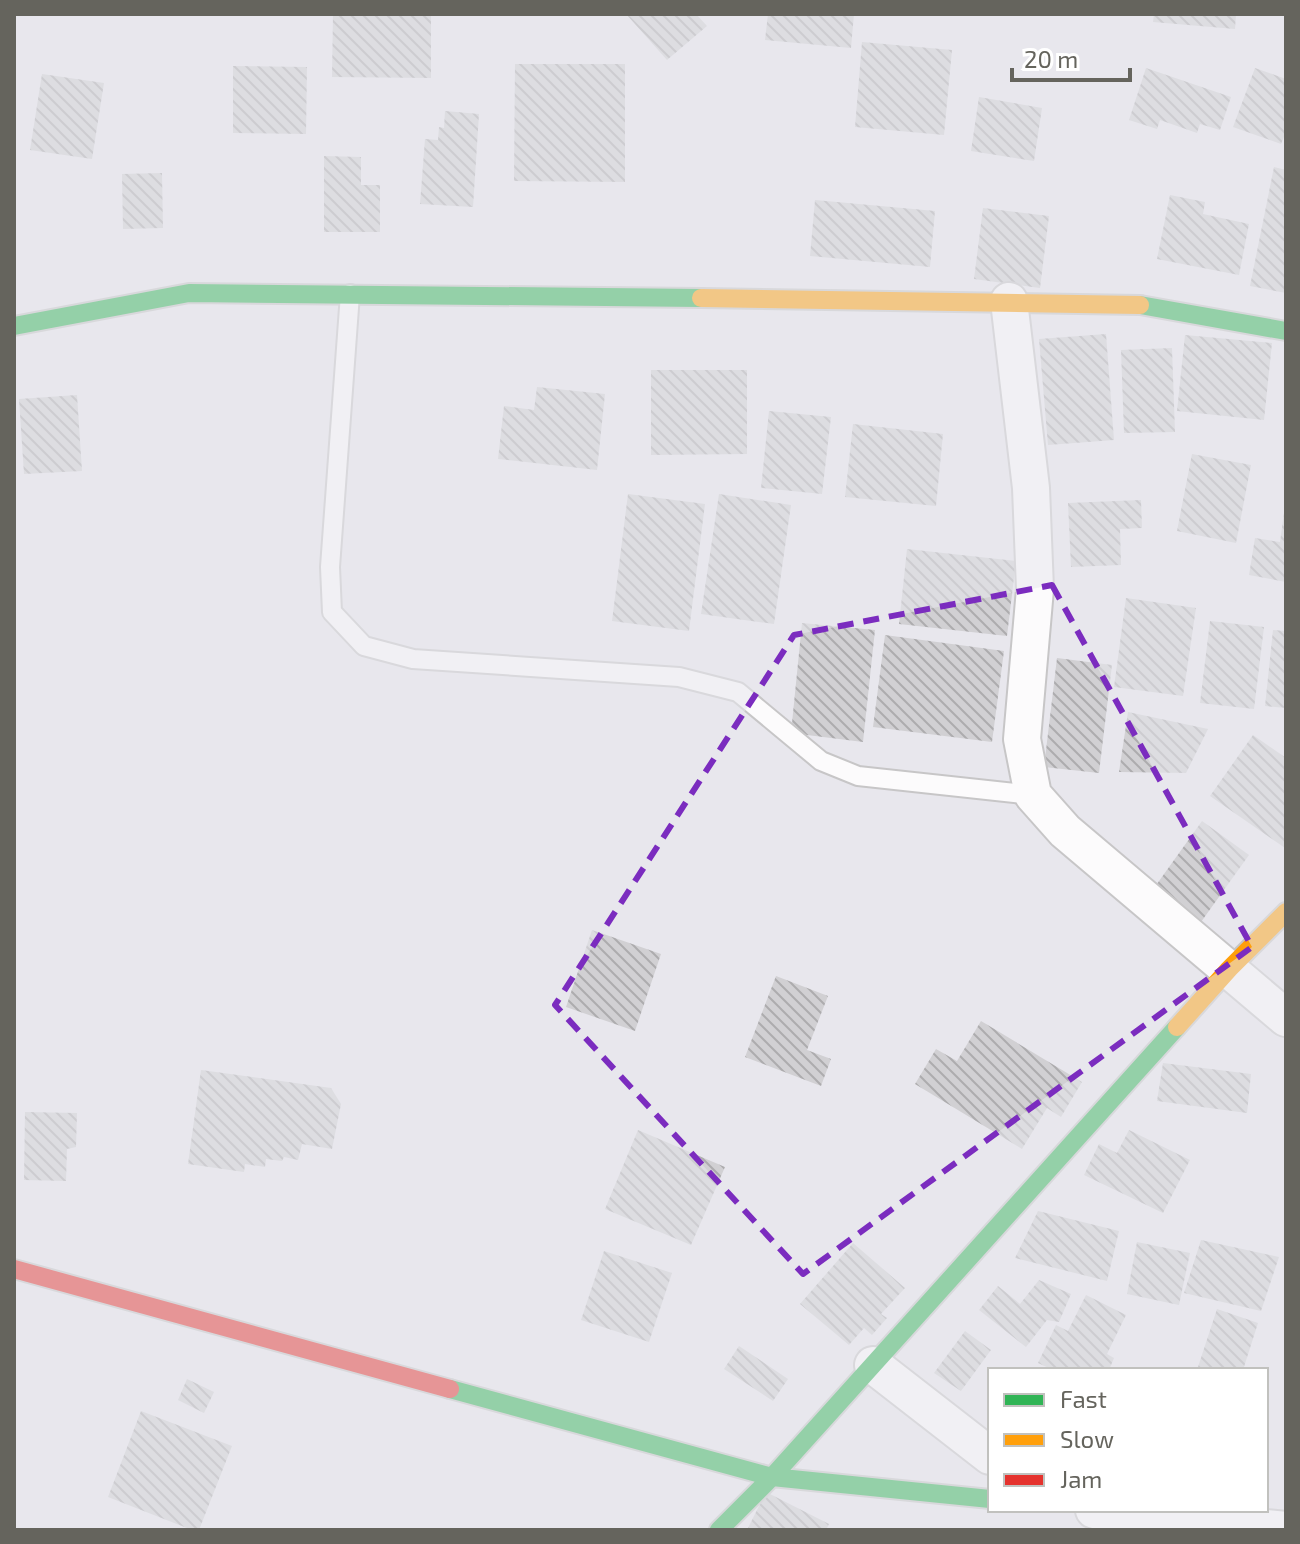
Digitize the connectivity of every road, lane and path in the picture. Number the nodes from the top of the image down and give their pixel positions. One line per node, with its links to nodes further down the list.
1 (350, 294): 2 (street); 3 (street); 5 (lane)
2 (1009, 301): 4 (street); 5 (street)
3 (14, 326)
4 (1286, 331)
5 (1033, 795): 7 (street)
6 (1286, 912): 7 (street)
7 (1229, 969): 8 (street); 10 (street)
8 (1286, 1018)
9 (14, 1269): 12 (street)
10 (873, 1365): 11 (street); 12 (street)
11 (988, 1454)
12 (772, 1477): 13 (street); 15 (street)
13 (988, 1499)
14 (1113, 1512): 16 (street)
15 (719, 1530)
16 (1286, 1530)

